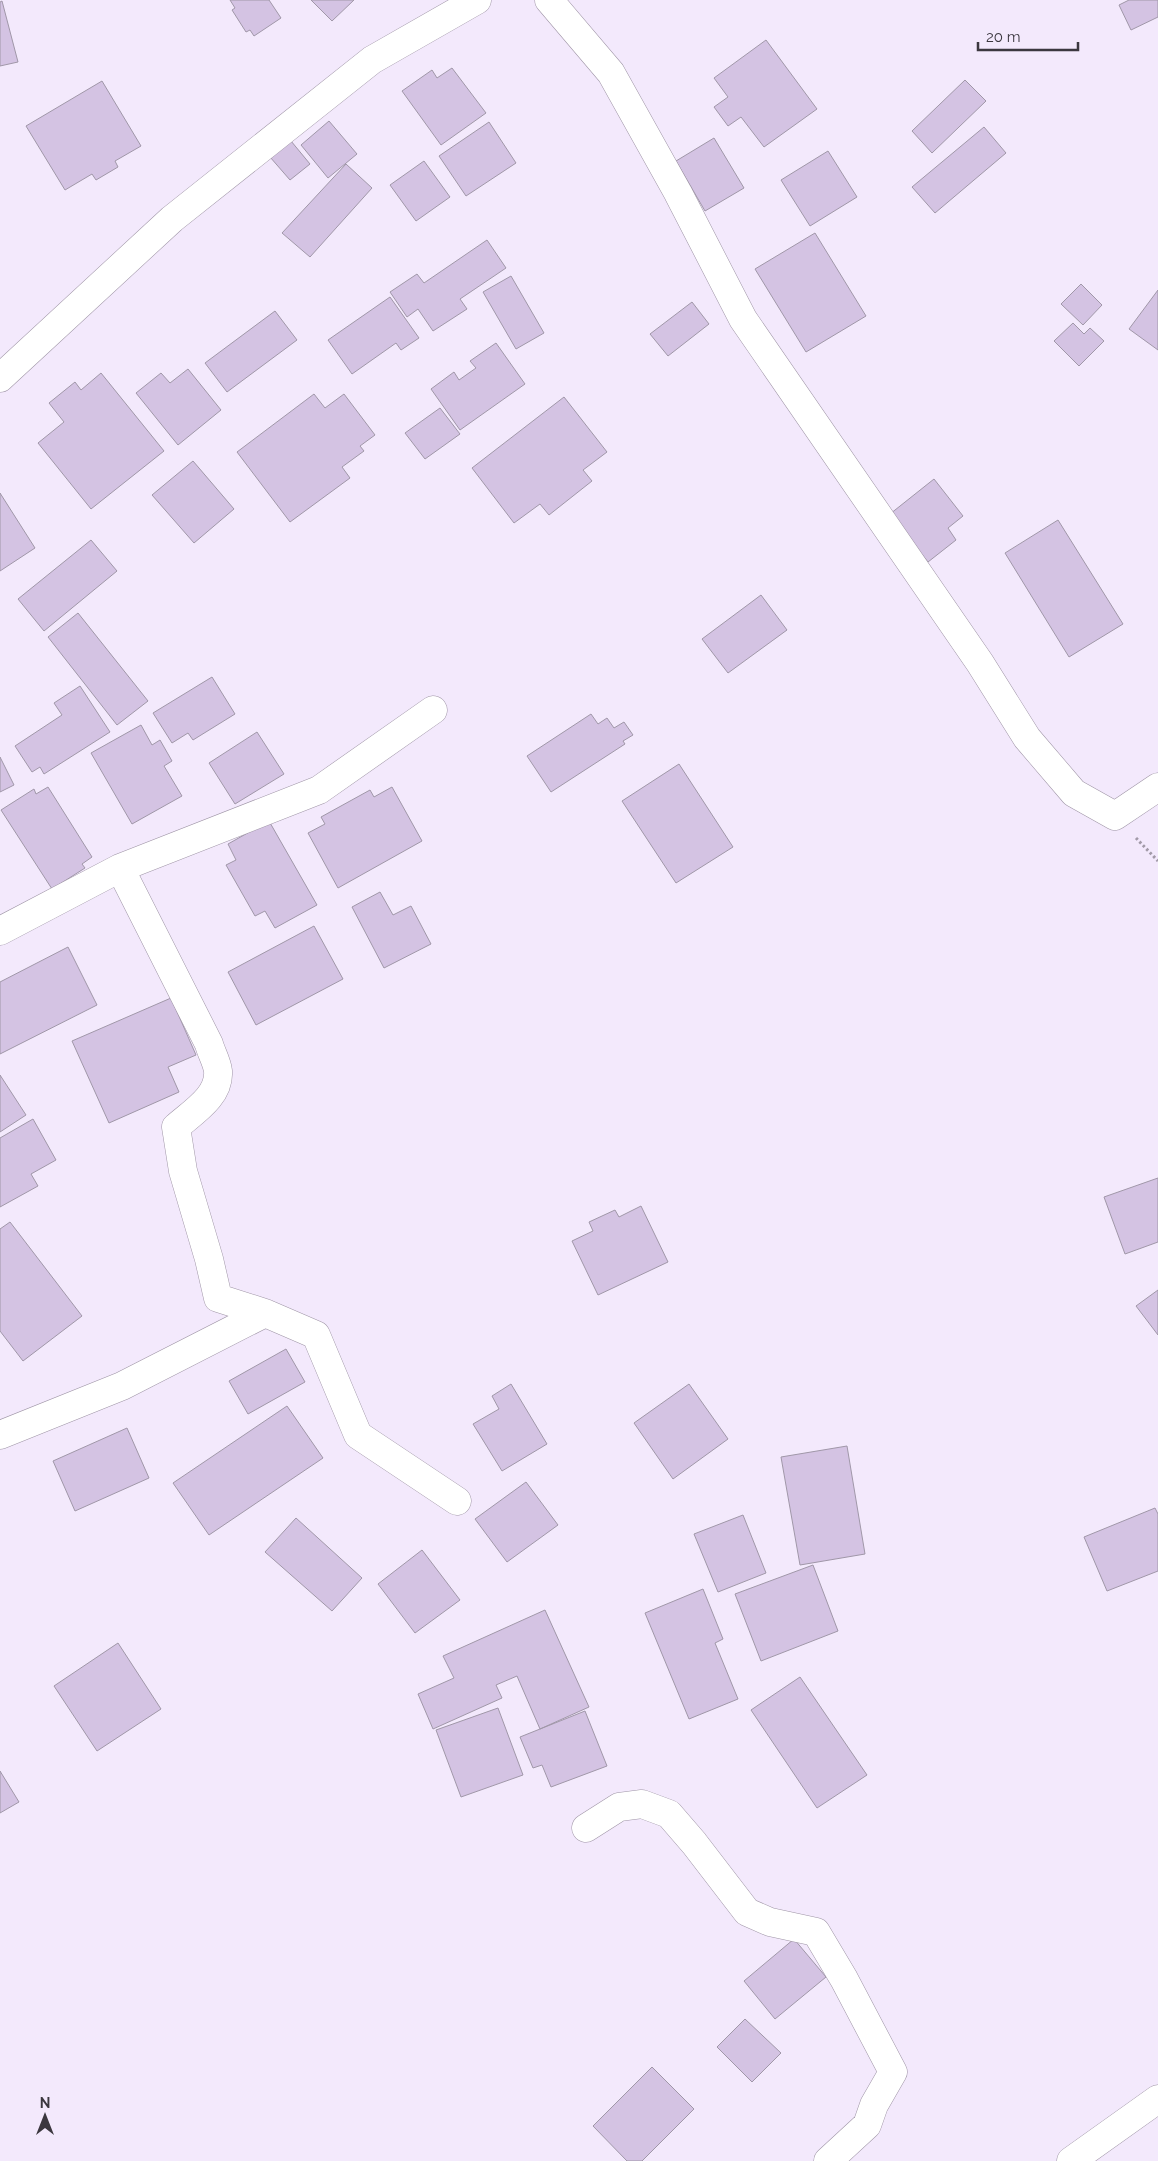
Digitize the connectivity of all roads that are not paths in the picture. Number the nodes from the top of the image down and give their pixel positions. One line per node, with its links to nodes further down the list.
1 (477, 0): 3 (street)
2 (549, 0): 5 (street)
3 (0, 378)
4 (433, 710): 6 (street)
5 (1158, 788)
6 (120, 868): 7 (street); 8 (street)
7 (0, 931)
8 (265, 1313): 9 (street); 10 (street)
9 (0, 1434)
10 (457, 1501)
11 (586, 1828): 13 (street)
12 (1158, 2099): 14 (street)
13 (828, 2161)
14 (1071, 2161)

